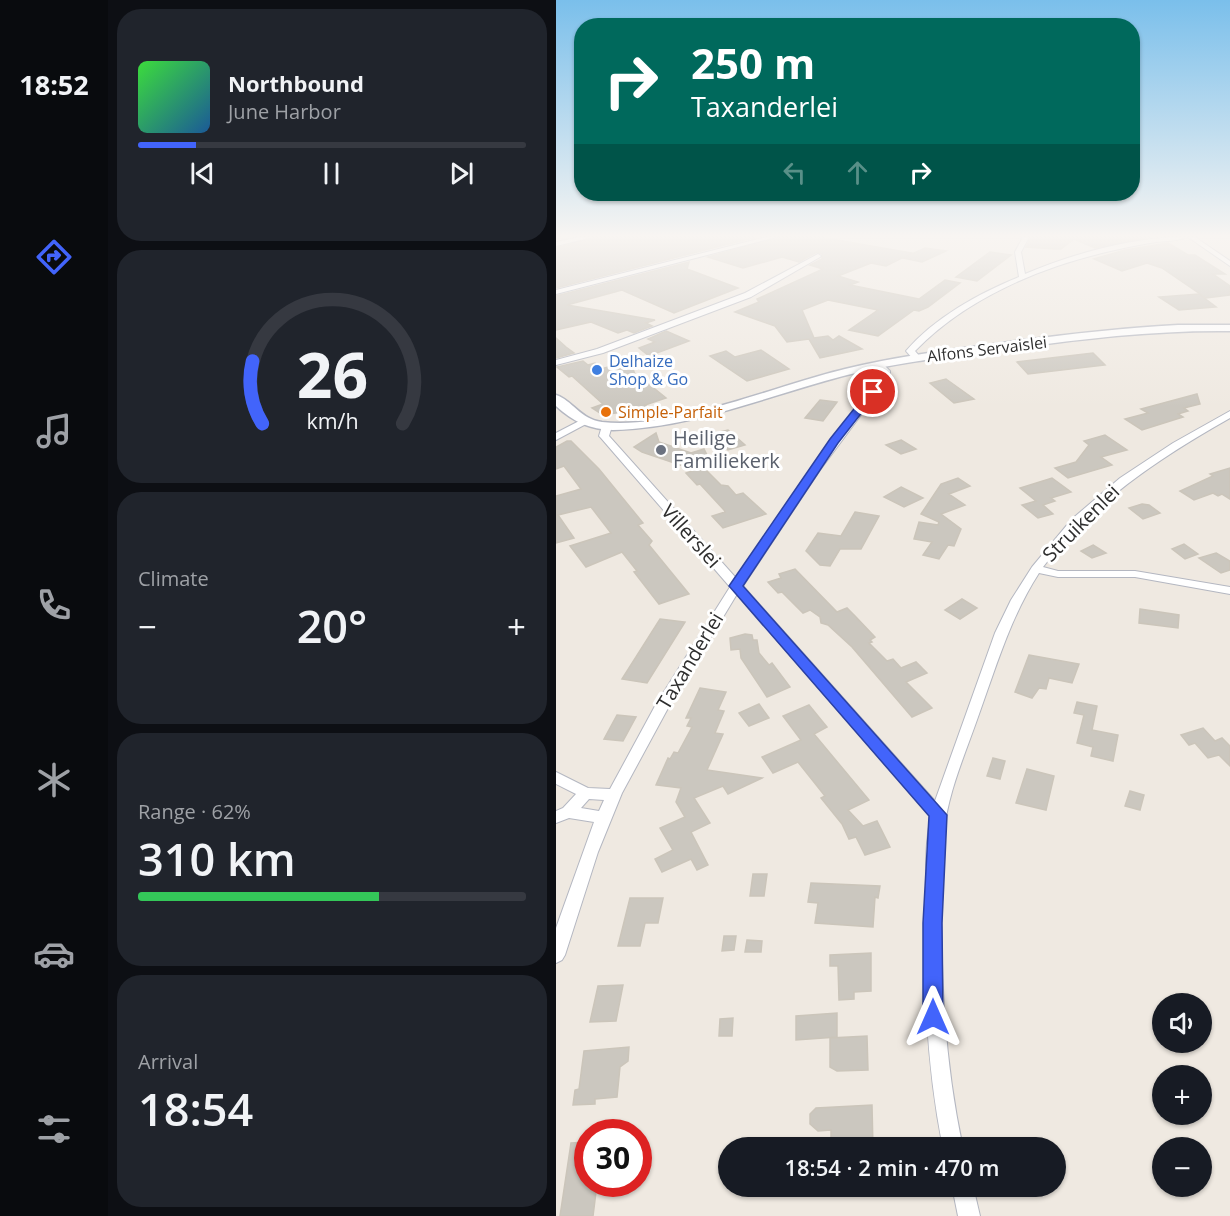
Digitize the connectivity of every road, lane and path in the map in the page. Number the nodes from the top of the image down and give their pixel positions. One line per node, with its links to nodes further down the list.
1 (750, 294): 5 (street)
2 (988, 294): 4 (street)
3 (1230, 328): 4 (street, Alfons Servaislei)
4 (917, 358): 6 (street, Alfons Servaislei)
5 (556, 363)
6 (879, 365): 10 (street, Alfons Servaislei); 13 (street, Taxanderlei)
7 (556, 399): 9 (street)
8 (1230, 414): 12 (street, Struikenlei)
9 (583, 422): 10 (street); 11 (street)
10 (607, 426): 13 (street, Villerslei)
11 (556, 437)
12 (1036, 569): 14 (street); 19 (street, Struikenlei)
13 (736, 586): 17 (street, Taxanderlei); 19 (street, Villerslei)
14 (1230, 591)
15 (556, 777): 16 (street)
16 (586, 793): 17 (street); 18 (street)
17 (614, 795): 20 (street, Taxanderlei)
18 (562, 814): 20 (street)
19 (938, 815): 22 (street)
20 (606, 818): 21 (street, Taxanderlei)
21 (556, 955)
22 (951, 1137)
23 (965, 1197): 24 (street)
24 (969, 1216)

